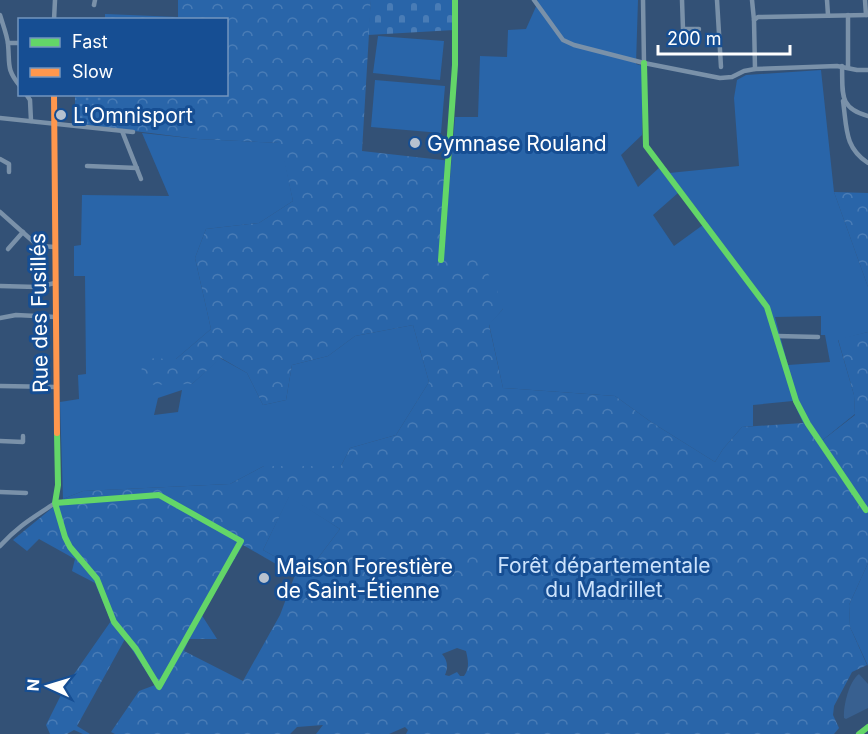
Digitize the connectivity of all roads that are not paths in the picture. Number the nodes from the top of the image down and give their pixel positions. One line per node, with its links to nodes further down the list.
1 (55, 0): 14 (street)
2 (455, 0): 45 (main road)
3 (534, 0): 19 (street)
4 (643, 0): 19 (street)
5 (682, 0): 16 (street)
6 (717, 0): 21 (street)
7 (752, 0): 15 (street)
8 (827, 0): 11 (street)
9 (865, 0): 13 (street)
10 (0, 15): 17 (street)
11 (828, 15): 12 (street); 15 (street)
12 (848, 15): 13 (street); 22 (street)
13 (867, 15)
14 (54, 18)
15 (754, 20): 23 (street)
16 (699, 29)
17 (8, 43): 18 (street); 25 (street)
18 (18, 43)
19 (644, 63): 23 (street); 50 (main road)
20 (842, 66): 22 (street); 23 (street); 28 (street)
21 (721, 67)
22 (848, 67): 24 (street)
23 (755, 69)
24 (868, 70)
25 (18, 84)
26 (27, 96): 31 (street)
27 (54, 96): 32 (main road, Rue des Fusillés)
28 (843, 101): 29 (street); 36 (street)
29 (868, 116)
30 (0, 118): 31 (street)
31 (31, 121): 32 (street)
32 (53, 123): 33 (street); 43 (main road, Rue des Fusillés)
33 (122, 131): 34 (street); 38 (street)
34 (133, 132)
35 (0, 159): 39 (street)
36 (868, 163)
37 (87, 166): 38 (street)
38 (137, 168): 40 (street)
39 (9, 172)
40 (141, 179)
41 (0, 212): 42 (street)
42 (23, 232): 43 (street); 44 (street)
43 (55, 247): 46 (main road, Rue des Fusillés)
44 (8, 249)
45 (441, 260)
46 (56, 283): 47 (street); 48 (main road, Rue des Fusillés)
47 (0, 285)
48 (56, 317): 49 (street); 53 (main road, Rue des Fusillés)
49 (0, 318)
50 (777, 336): 51 (street); 59 (main road)
51 (818, 337)
52 (0, 386): 53 (street)
53 (57, 387): 58 (main road, Rue des Fusillés)
54 (23, 436): 55 (street)
55 (0, 441)
56 (0, 492): 57 (street)
57 (26, 493)
58 (55, 503): 58 (main road); 60 (street)
59 (866, 510)
60 (1, 543)
61 (868, 727): 62 (main road)
62 (859, 734)

